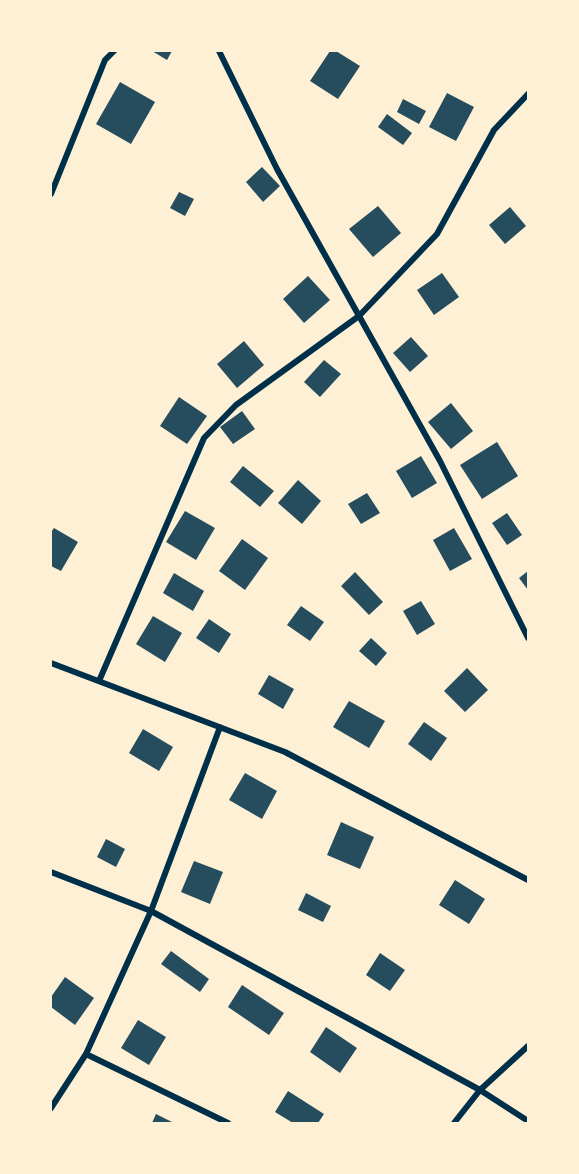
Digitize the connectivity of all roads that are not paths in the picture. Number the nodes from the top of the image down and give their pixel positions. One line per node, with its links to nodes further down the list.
1 (114, 51): 4 (street)
2 (219, 51): 5 (street)
3 (528, 94): 5 (street)
4 (51, 194)
5 (359, 316): 6 (street); 8 (street)
6 (528, 638)
7 (51, 663): 8 (street)
8 (99, 681): 9 (street)
9 (220, 728): 11 (street); 12 (street)
10 (51, 872): 12 (street)
11 (528, 879)
12 (152, 911): 14 (street); 15 (street)
13 (528, 1046): 15 (street)
14 (86, 1054): 16 (street); 18 (street)
15 (480, 1090): 17 (street); 19 (street)
16 (51, 1108)
17 (528, 1121)
18 (228, 1123)
19 (454, 1123)

